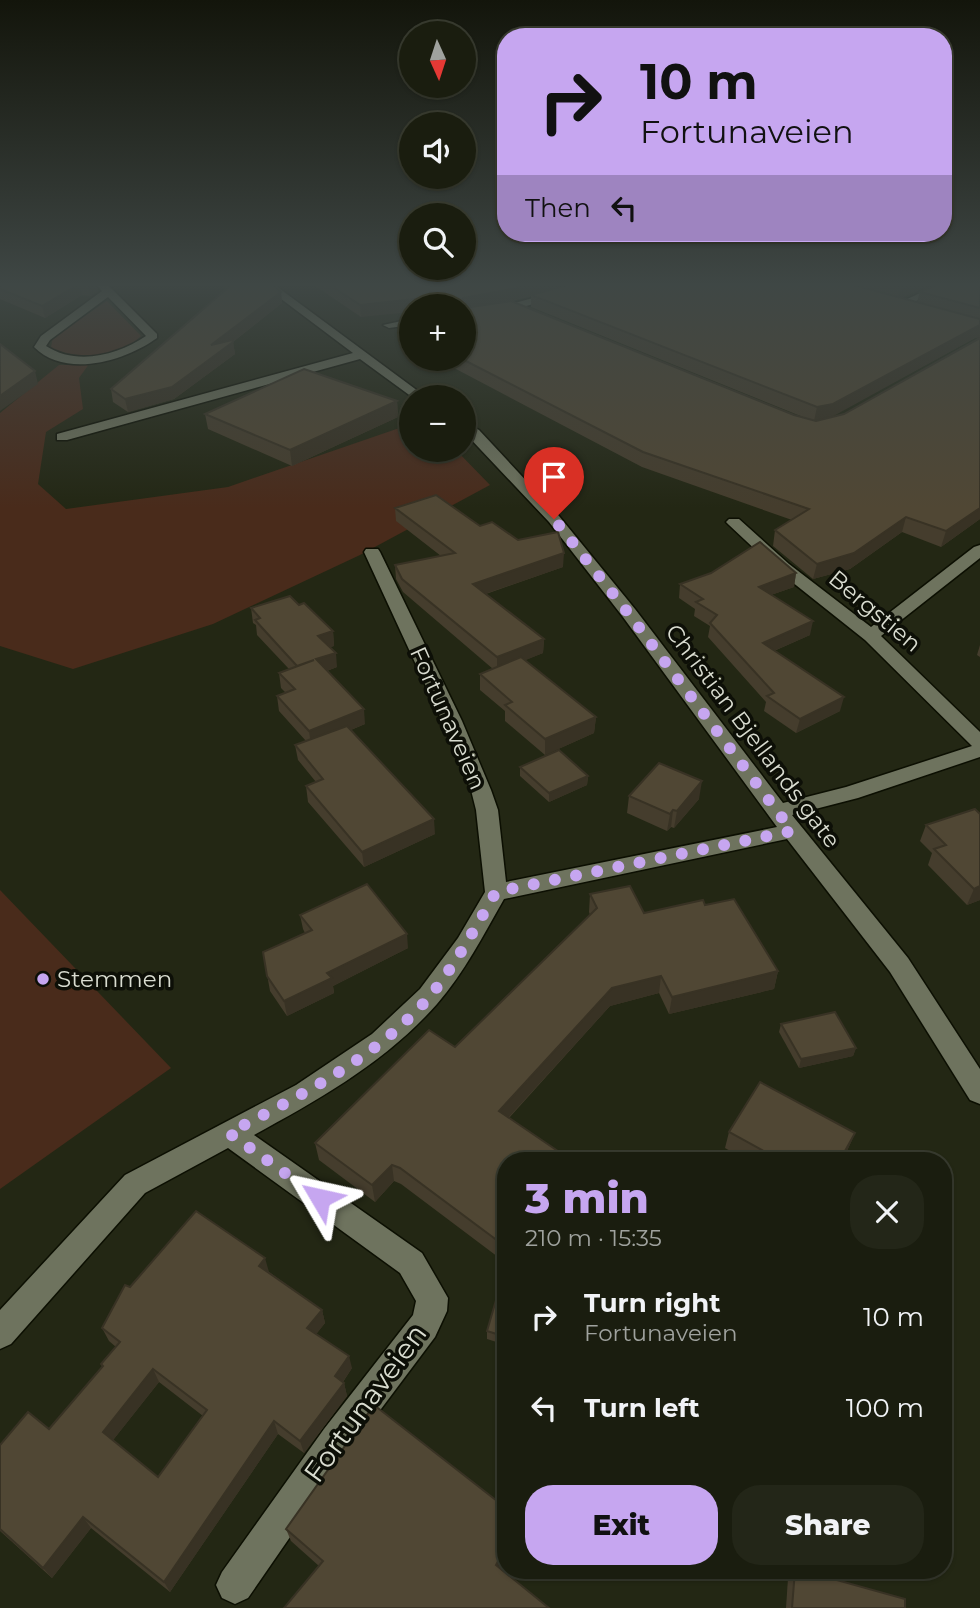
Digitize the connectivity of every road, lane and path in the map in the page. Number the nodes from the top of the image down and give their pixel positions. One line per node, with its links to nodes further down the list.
1 (70, 358): 2 (street)
2 (95, 358)
3 (350, 358): 7 (street)
4 (365, 358): 5 (street)
5 (403, 385)
6 (476, 435): 14 (street, Christian Bjellands gate)
7 (62, 437)
8 (734, 522): 11 (street, Bergstien)
9 (980, 550): 11 (street)
10 (372, 552): 15 (street, Fortunaveien)
11 (871, 636): 12 (street, Bergstien)
12 (980, 743)
13 (980, 750): 14 (street)
14 (785, 822): 15 (street); 16 (street, Christian Bjellands gate)
15 (496, 892): 17 (street)
16 (980, 1092)
17 (229, 1133): 18 (street); 19 (street, Fortunaveien)
18 (0, 1333)
19 (235, 1585)

